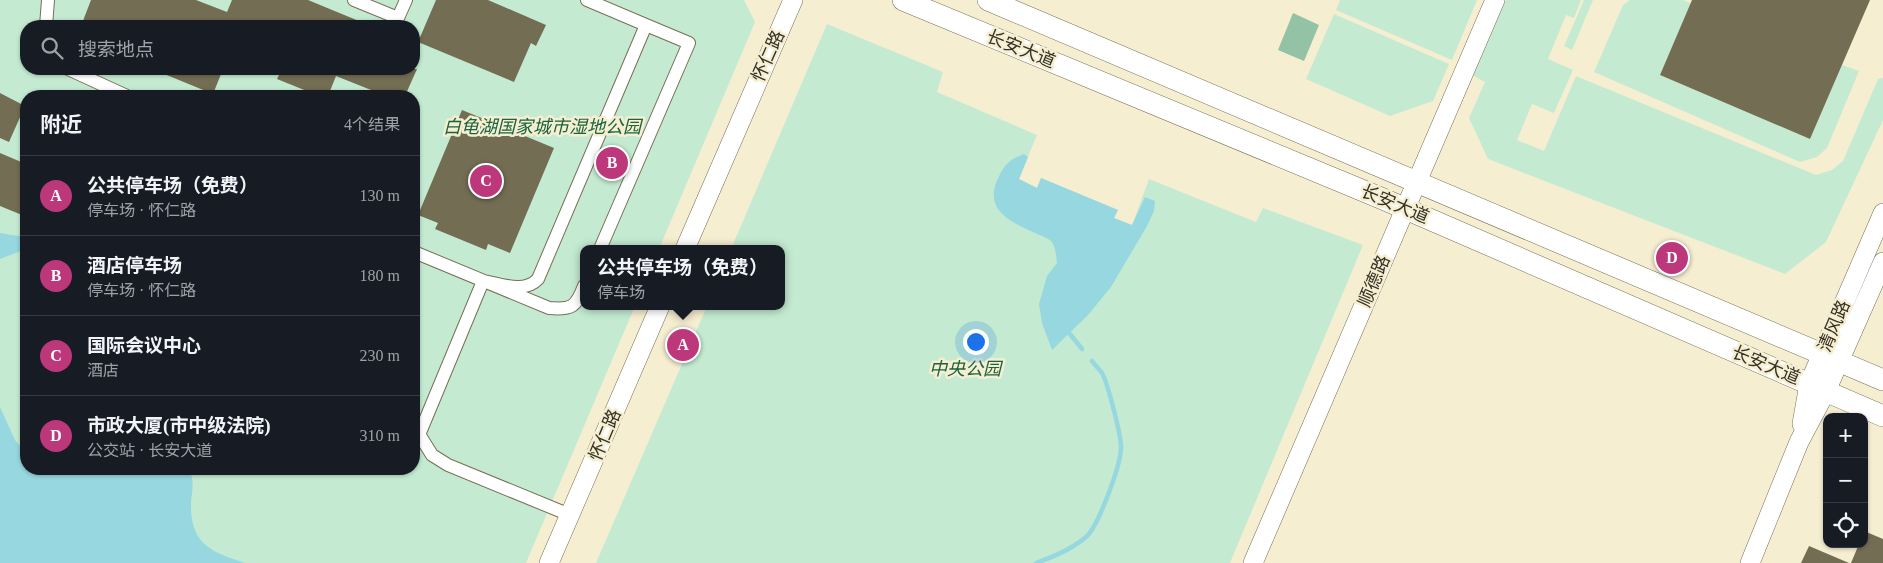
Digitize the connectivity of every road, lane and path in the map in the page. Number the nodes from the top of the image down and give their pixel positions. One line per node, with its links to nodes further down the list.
1 (48, 0): 9 (street)
2 (354, 0): 3 (street)
3 (406, 0)
4 (587, 0): 10 (street)
5 (793, 0): 17 (street, 怀仁路)
6 (903, 0): 14 (main road, 长安大道)
7 (988, 0): 13 (main road, 长安大道)
8 (1495, 0): 13 (street, 顺德路)
9 (46, 20)
10 (646, 25): 16 (street); 20 (street)
11 (81, 75): 12 (street)
12 (114, 90)
13 (1416, 182): 14 (street, 顺德路); 23 (main road, 长安大道)
14 (1405, 208): 25 (main road, 长安大道); 31 (street, 顺德路)
15 (1883, 214): 23 (street, 清风路)
16 (602, 245)
17 (687, 245)
18 (420, 255): 20 (street)
19 (1883, 262): 23 (street, 清风路)
20 (483, 281): 21 (street); 27 (street)
21 (580, 295)
22 (658, 310): 29 (street, 怀仁路)
23 (1831, 358): 24 (main road, 长安大道); 25 (street, 清风路)
24 (1883, 380)
25 (1818, 388): 26 (main road, 长安大道); 32 (street, 清风路)
26 (1883, 416)
27 (420, 421)
28 (420, 436): 29 (street)
29 (570, 515): 30 (street, 怀仁路)
30 (549, 563)
31 (1253, 563)
32 (1750, 563)

